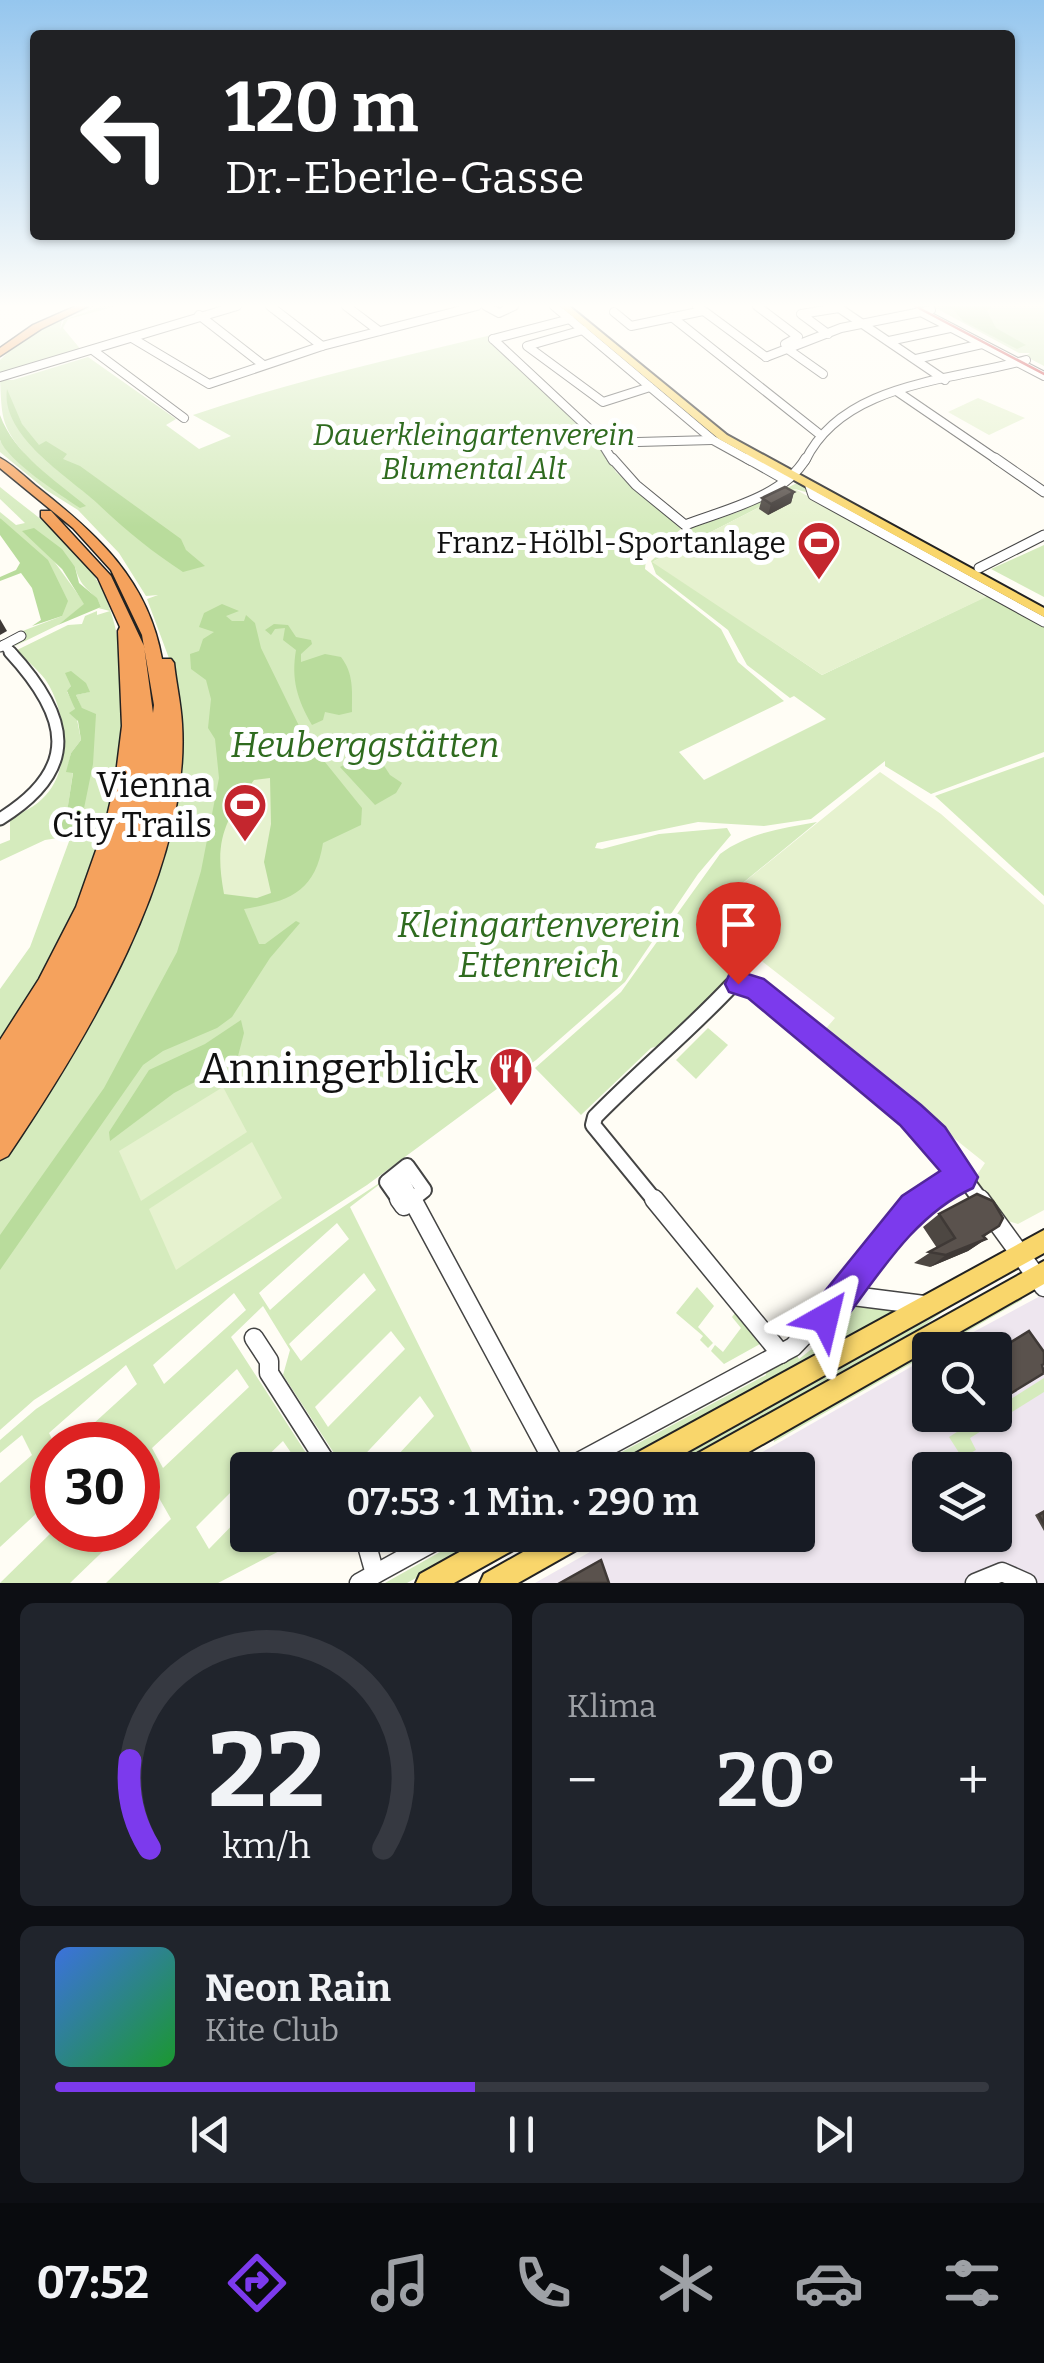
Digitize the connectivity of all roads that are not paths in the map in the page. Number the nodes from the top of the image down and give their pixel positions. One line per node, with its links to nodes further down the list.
1 (133, 380): 11 (street)
2 (536, 380): 14 (street)
3 (573, 380): 9 (street)
4 (641, 380): 9 (street)
5 (650, 380): 13 (main road)
6 (666, 380): 16 (main road)
7 (751, 380): 12 (street)
8 (945, 380): 10 (street)
9 (650, 387): 13 (street)
10 (898, 392): 12 (street); 19 (street)
11 (184, 418)
12 (818, 433): 16 (street)
13 (718, 438): 14 (street); 16 (main road)
14 (601, 442): 16 (street)
15 (0, 462): 24 (highway)
16 (791, 475): 18 (main road); 21 (main road)
17 (0, 478): 24 (highway)
18 (810, 486): 23 (main road); 25 (street)
19 (1044, 492)
20 (1044, 536): 21 (street)
21 (979, 568): 22 (main road)
22 (1044, 603)
23 (1044, 612)
24 (135, 614): 29 (highway); 30 (highway); 31 (highway); 32 (highway)
25 (1044, 622)
26 (20, 636): 27 (street)
27 (2, 646): 28 (street)
28 (0, 819)
29 (0, 1059)
30 (0, 1088)
31 (0, 1118)
32 (0, 1148)
33 (400, 1177): 43 (street)
34 (962, 1177): 36 (street); 38 (street); 41 (street)
35 (1044, 1240): 36 (main road)
36 (1020, 1253): 37 (street); 39 (main road)
37 (1042, 1278): 46 (main road)
38 (840, 1299): 39 (street); 41 (street)
39 (924, 1304): 45 (main road)
40 (254, 1338): 42 (street)
41 (782, 1354): 44 (street)
42 (319, 1452)
43 (551, 1452)
44 (595, 1452)
45 (663, 1452)
46 (726, 1452)
47 (365, 1552): 51 (street)
48 (415, 1552): 51 (street)
49 (485, 1552): 52 (main road)
50 (548, 1552): 53 (main road)
51 (367, 1579)
52 (429, 1583)
53 (493, 1583)
54 (974, 1583): 55 (street)
55 (1027, 1583)

